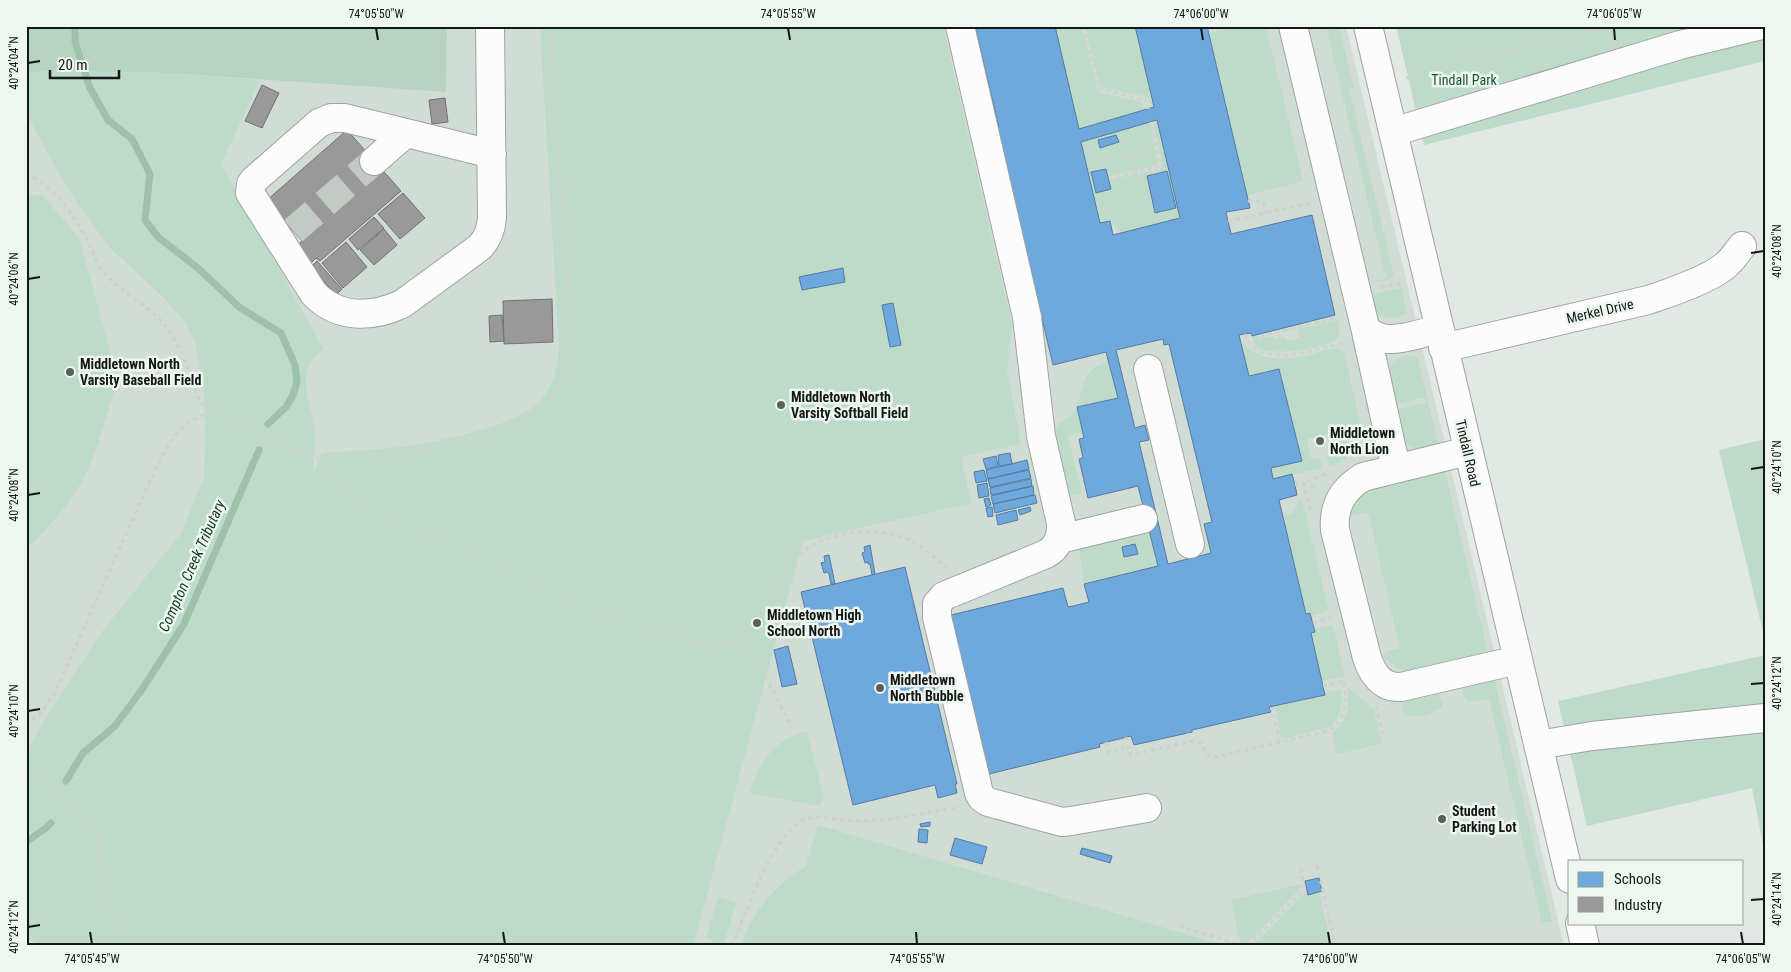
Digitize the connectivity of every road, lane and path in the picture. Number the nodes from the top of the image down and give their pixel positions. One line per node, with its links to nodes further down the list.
1 (490, 26): 17 (street)
2 (552, 26): 41 (path)
3 (960, 26): 46 (street)
4 (1084, 26): 12 (path)
5 (1214, 26): 10 (path)
6 (1293, 26): 34 (street)
7 (1368, 26): 14 (street, Tindall Road)
8 (1611, 26): 11 (path)
9 (1758, 26): 14 (street)
10 (1207, 28)
11 (1406, 78)
12 (1148, 109)
13 (1151, 122): 16 (path)
14 (1393, 132): 37 (street, Tindall Road)
15 (406, 133): 17 (street); 17 (street); 20 (street)
16 (1157, 148): 18 (path); 21 (path)
17 (492, 154)
18 (1132, 154): 19 (path); 22 (path)
19 (1119, 158)
20 (374, 161)
21 (1156, 168): 22 (path); 23 (path)
22 (1136, 172): 25 (path); 26 (path)
23 (1157, 173)
24 (26, 174): 39 (path)
25 (1109, 179)
26 (1142, 196)
27 (1248, 201): 29 (path)
28 (1314, 203): 29 (path)
29 (1266, 213): 30 (path)
30 (1228, 221)
31 (1742, 246): 37 (street, Merkel Drive)
32 (1400, 283): 33 (path)
33 (1376, 288)
34 (1351, 328): 35 (path); 36 (path); 37 (street, Merkel Drive); 42 (street)
35 (1245, 334)
36 (1260, 336)
37 (1441, 338): 40 (street, Tindall Road)
38 (1148, 369): 45 (street)
39 (210, 414): 41 (path); 59 (path)
40 (1468, 451): 42 (street); 52 (street, Tindall Road)
41 (318, 458): 51 (path)
42 (1396, 468): 52 (street)
43 (1295, 485): 44 (path)
44 (1324, 492)
45 (1162, 515): 46 (street); 47 (street)
46 (1060, 539): 48 (street)
47 (1190, 544)
48 (968, 586): 51 (path); 70 (street)
49 (1336, 617): 50 (path)
50 (1313, 623)
51 (744, 634): 60 (path)
52 (1518, 660): 67 (street, Tindall Road)
53 (1352, 679): 54 (path)
54 (1344, 681): 55 (path); 66 (path)
55 (1323, 686)
56 (1374, 703): 63 (path)
57 (1270, 709): 66 (path)
58 (1765, 718): 67 (street)
59 (26, 725)
60 (792, 728)
61 (1188, 733): 64 (path)
62 (1126, 737): 68 (path)
63 (1384, 739)
64 (1190, 741): 66 (path); 68 (path)
65 (1106, 742): 68 (path)
66 (1280, 742)
67 (1538, 745): 74 (street, Tindall Road)
68 (1128, 747)
69 (26, 775): 78 (path)
70 (982, 798): 71 (street); 79 (path)
71 (1148, 808)
72 (1317, 865): 77 (path)
73 (1301, 869): 81 (path)
74 (1568, 872)
75 (1183, 924): 80 (path)
76 (1580, 924): 82 (street)
77 (1335, 944)
78 (143, 946)
79 (732, 946)
80 (1244, 946)
81 (1248, 946)
82 (1586, 946)

